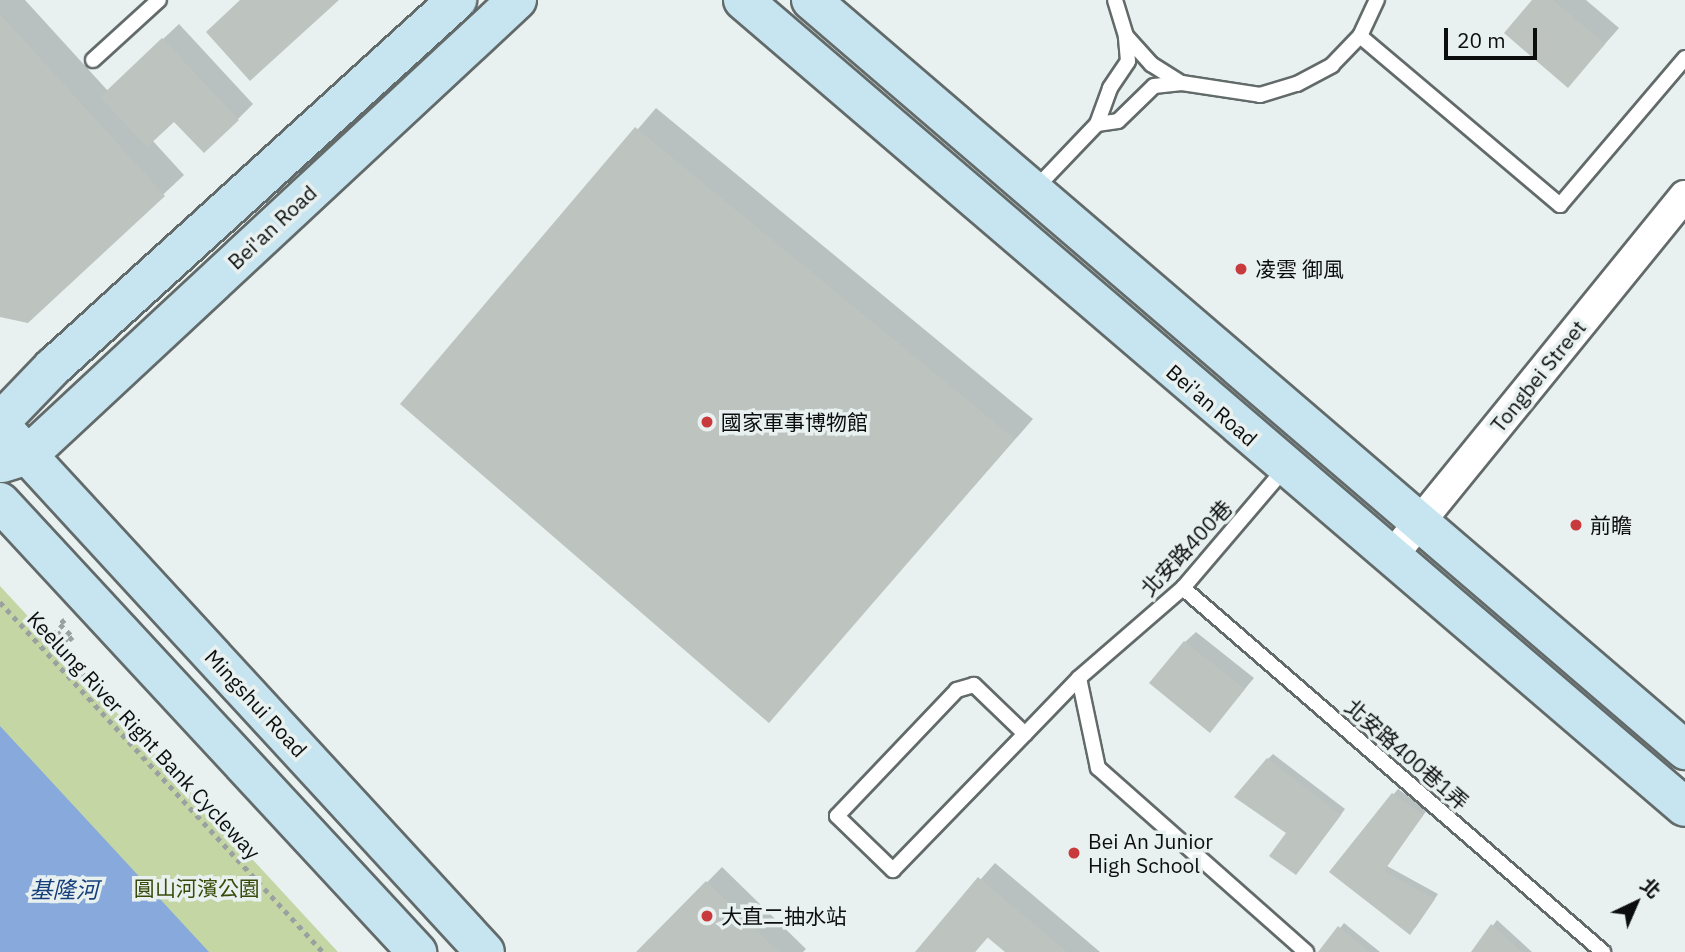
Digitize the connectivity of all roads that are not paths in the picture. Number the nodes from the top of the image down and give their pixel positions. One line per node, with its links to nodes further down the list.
1 (159, 0): 11 (lane)
2 (457, 0): 17 (main road, Bei'an Road)
3 (517, 0): 18 (main road, Bei'an Road)
4 (743, 0): 16 (main road, Bei'an Road)
5 (811, 0): 14 (main road)
6 (1115, 0): 8 (lane)
7 (1377, 0): 9 (lane)
8 (1126, 36): 12 (lane); 13 (lane)
9 (1360, 36): 10 (lane); 12 (lane)
10 (1685, 58)
11 (93, 60)
12 (1182, 83): 13 (lane)
13 (1097, 124): 14 (lane)
14 (1033, 191): 16 (street); 21 (main road)
15 (1685, 196): 21 (street, Tongbei Street)
16 (1003, 224): 19 (main road, Bei'an Road)
17 (0, 424): 18 (main road, Bei'an Road)
18 (14, 459): 29 (main road, Mingshui Road)
19 (1285, 468): 22 (main road, Bei'an Road); 23 (lane, 北安路400巷)
20 (0, 502): 28 (main road)
21 (1419, 522): 22 (street, Tongbei Street); 26 (main road)
22 (1392, 556): 27 (main road, Bei'an Road)
23 (1183, 588): 24 (lane, 北安路400巷); 31 (lane, 北安路400巷1弄)
24 (1079, 678): 25 (lane, 北安路400巷); 30 (lane)
25 (1025, 734): 25 (lane, 北安路400巷)
26 (1685, 750)
27 (1685, 807)
28 (416, 952)
29 (485, 952)
30 (1306, 952)
31 (1603, 952)

